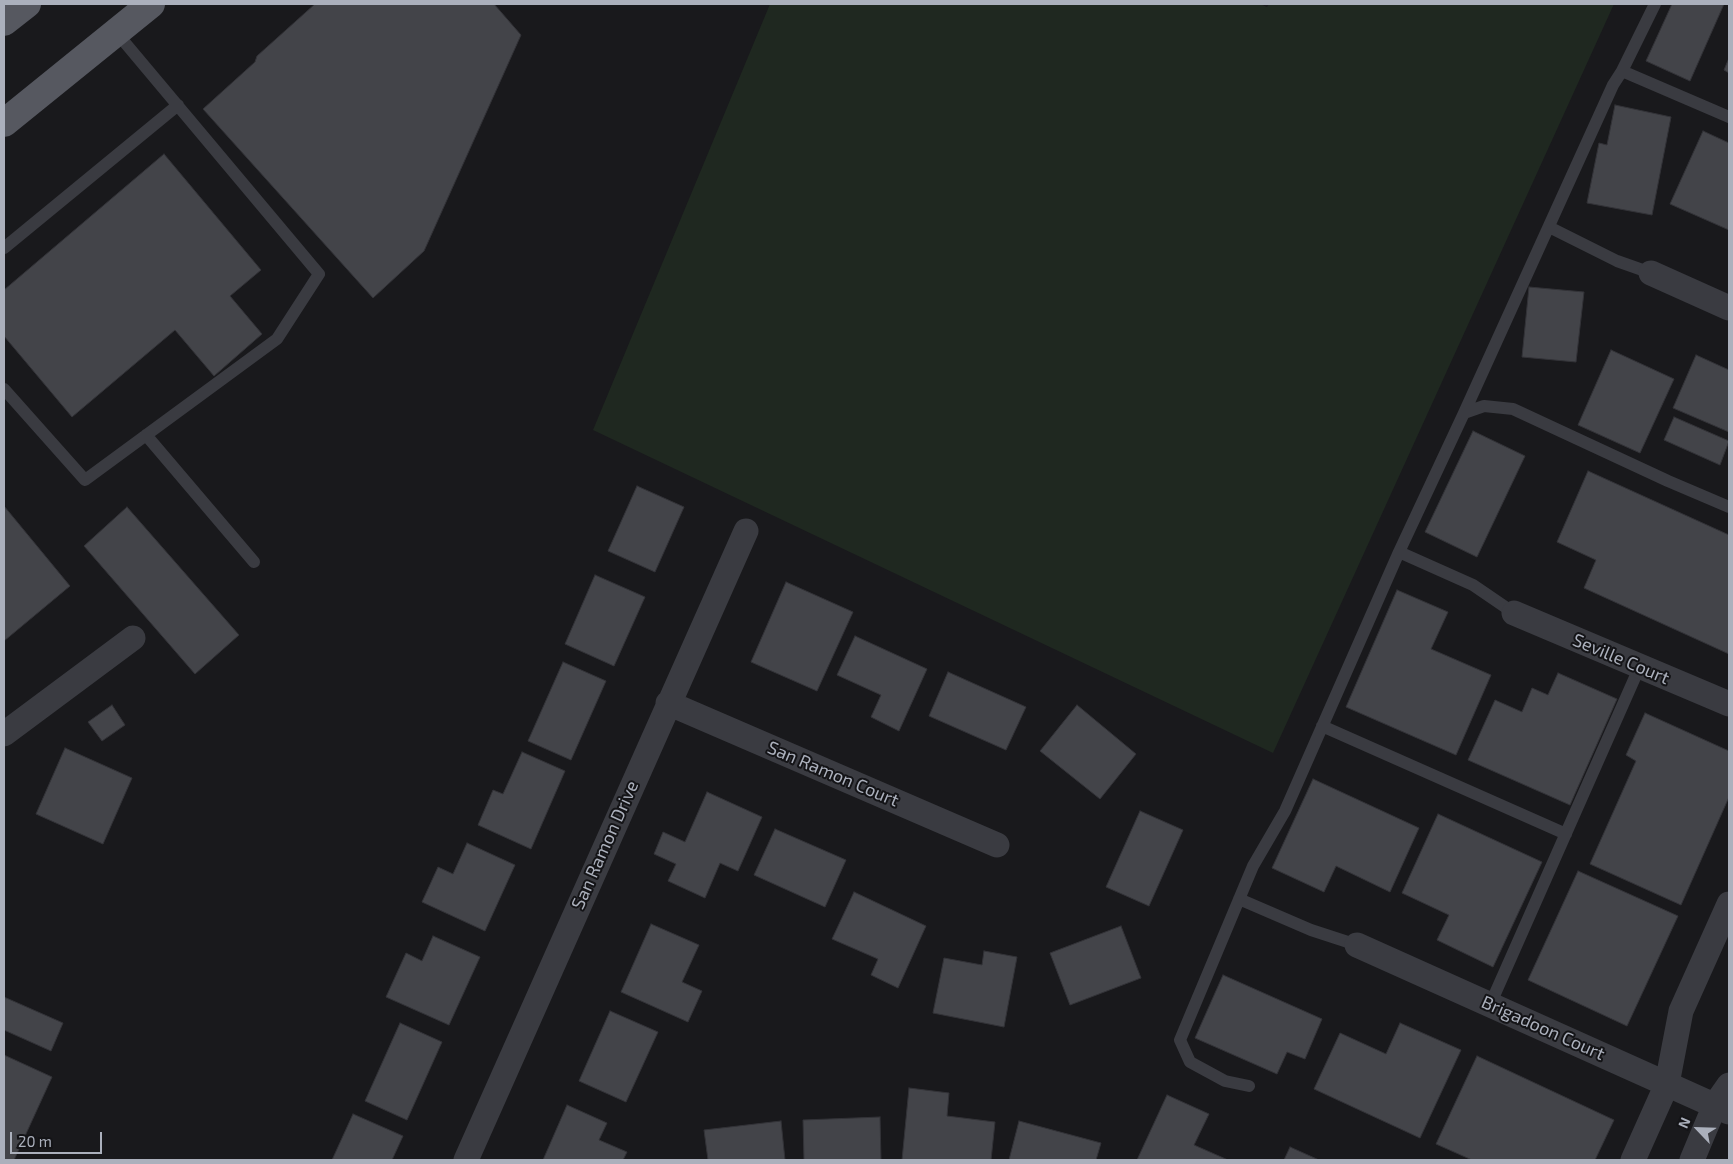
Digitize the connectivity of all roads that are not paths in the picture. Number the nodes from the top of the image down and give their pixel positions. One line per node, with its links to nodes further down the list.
1 (26, 4): 4 (main road)
2 (151, 4): 5 (main road)
3 (1655, 4): 6 (lane)
4 (4, 22)
5 (116, 32): 7 (lane); 9 (main road)
6 (1622, 71): 8 (lane); 10 (lane)
7 (178, 105): 11 (lane); 16 (lane)
8 (1729, 117)
9 (4, 123)
10 (1549, 226): 12 (lane); 15 (lane)
11 (4, 248)
12 (1651, 273): 13 (street)
13 (1729, 308)
14 (4, 389): 16 (lane)
15 (1464, 413): 17 (lane); 19 (lane)
16 (146, 435): 20 (lane)
17 (1729, 507)
18 (746, 531): 24 (street, San Ramon Drive)
19 (1399, 552): 21 (lane); 26 (lane)
20 (254, 562)
21 (1514, 613): 23 (street, Seville Court)
22 (133, 638): 27 (street)
23 (1640, 666): 25 (street, Seville Court); 28 (lane)
24 (668, 703): 29 (street, San Ramon Court); 38 (street, San Ramon Drive)
25 (1729, 704)
26 (1322, 726): 28 (lane); 30 (lane)
27 (4, 734)
28 (1566, 834): 33 (lane)
29 (997, 845)
30 (1239, 899): 32 (lane); 36 (lane)
31 (1729, 904): 34 (street)
32 (1357, 945): 33 (street, Brigadoon Court)
33 (1490, 1005): 34 (street, Brigadoon Court)
34 (1667, 1084): 37 (street, Brigadoon Court); 39 (street)
35 (1729, 1085): 37 (street)
36 (1249, 1086)
37 (1722, 1108): 40 (street)
38 (466, 1160)
39 (1633, 1160)
40 (1692, 1160)

